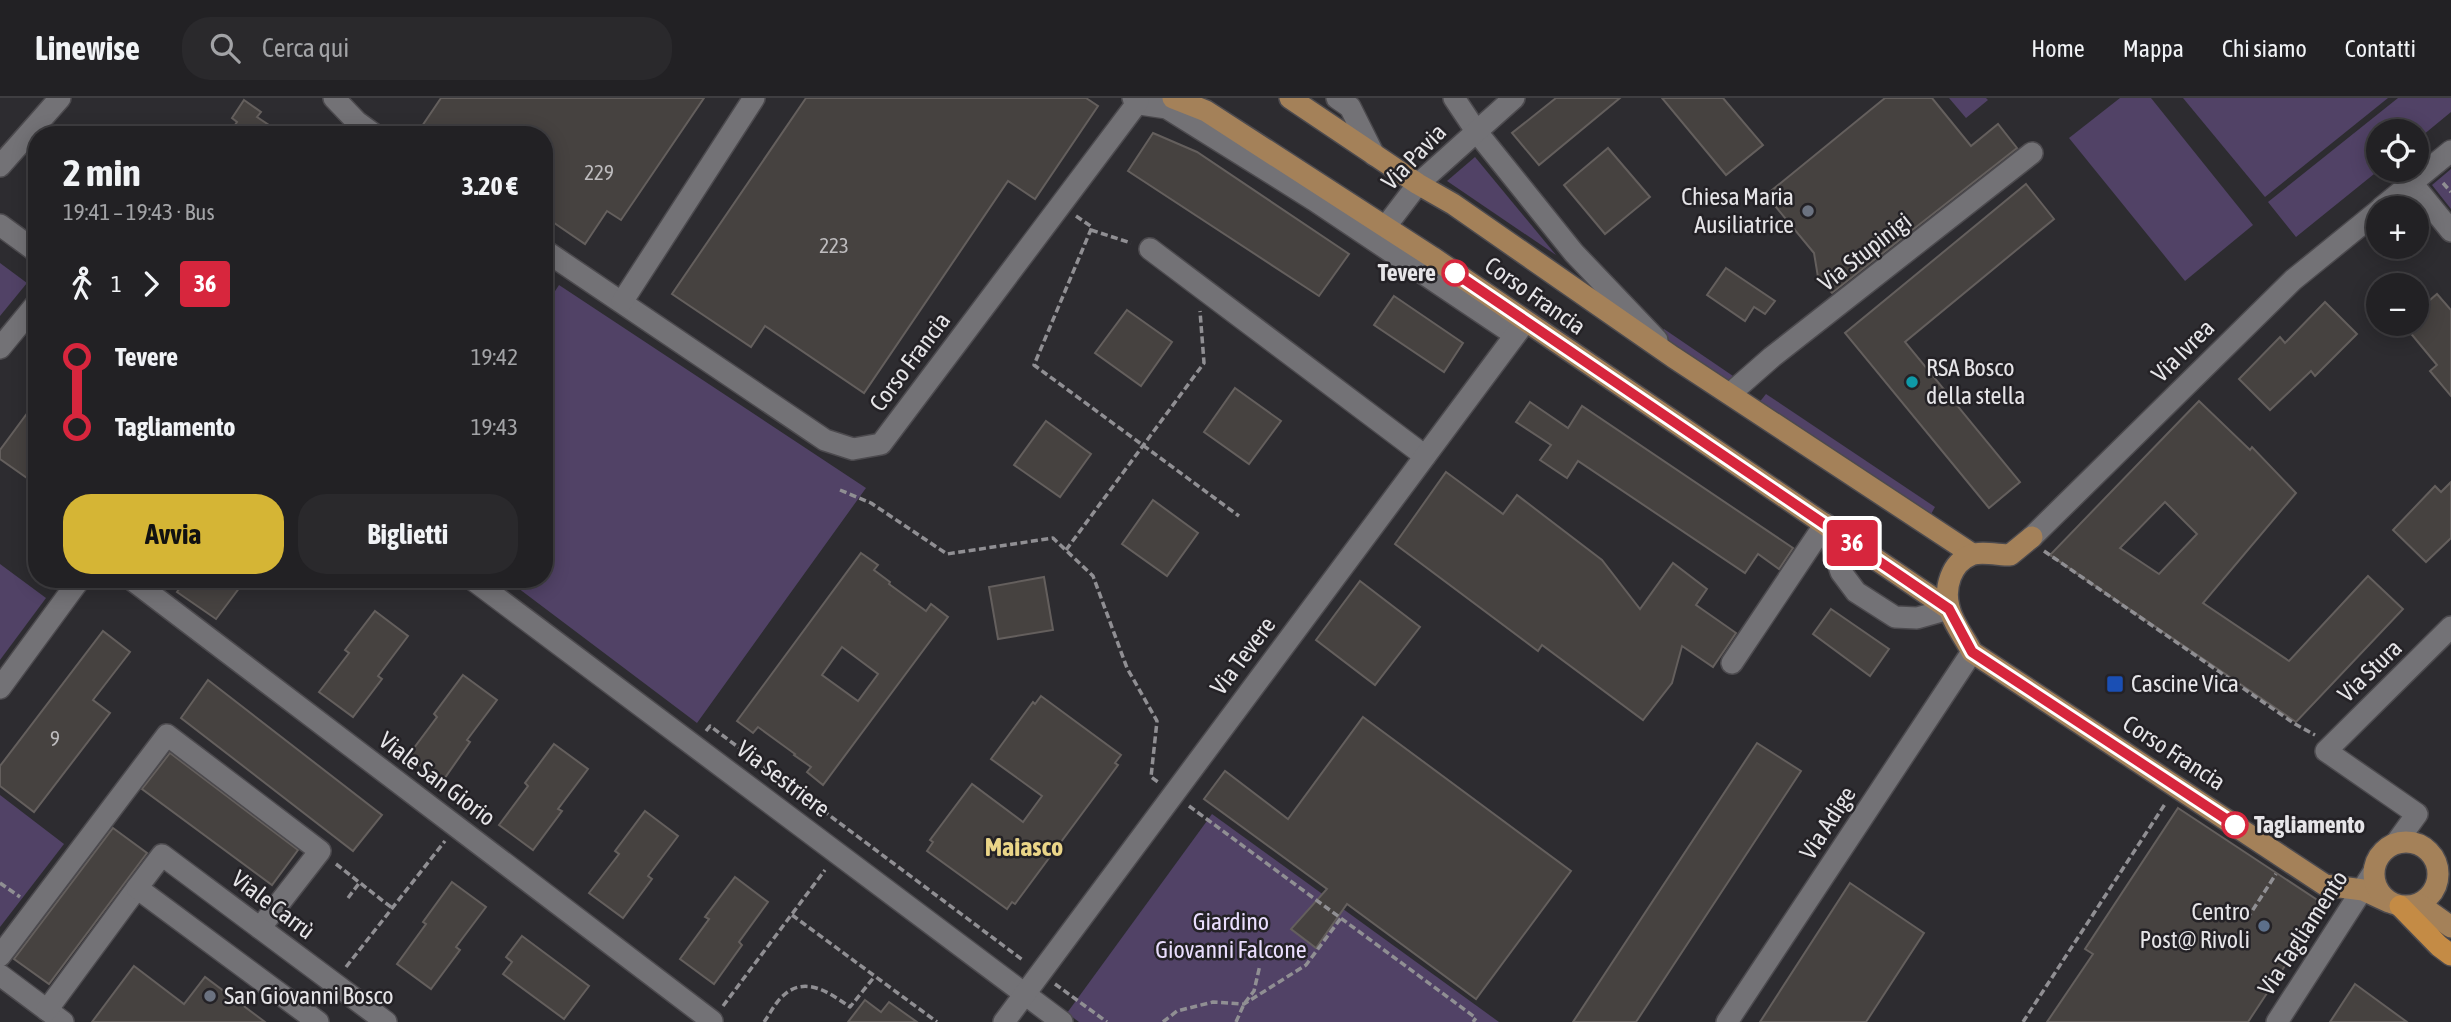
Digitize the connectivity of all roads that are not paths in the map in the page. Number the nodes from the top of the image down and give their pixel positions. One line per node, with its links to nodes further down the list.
1 (60, 98): 10 (street)
2 (334, 98): 11 (street)
3 (754, 98): 30 (street)
4 (1173, 98): 23 (main road, Corso Francia)
5 (1290, 98): 16 (main road, Corso Francia)
6 (1337, 98): 16 (street)
7 (1454, 98): 12 (street)
8 (1514, 98): 12 (street, Via Pavia)
9 (1135, 100): 30 (street, Corso Francia); 32 (street, Corso Francia)
10 (35, 126)
11 (363, 126)
12 (1476, 131): 19 (street, Via Pavia); 27 (street)
13 (28, 134): 17 (street)
14 (2451, 151): 18 (street, Via Ivrea)
15 (2032, 153): 35 (street, Via Stupinigi)
16 (1374, 155): 19 (main road, Corso Francia)
17 (0, 166)
18 (2412, 183): 20 (street, Via Ivrea); 24 (street)
19 (1418, 184): 23 (street, Via Pavia); 29 (main road, Corso Francia)
20 (2397, 196)
21 (2366, 221): 38 (street, Via Ivrea)
22 (0, 225): 25 (street)
23 (1386, 226): 32 (main road, Corso Francia)
24 (2451, 231)
25 (28, 245)
26 (1150, 249): 36 (street)
27 (1574, 253): 29 (street); 34 (street)
28 (553, 256): 30 (street, Corso Francia)
29 (1557, 275): 34 (main road, Corso Francia)
30 (622, 302)
31 (28, 314): 33 (street)
32 (1520, 328): 36 (street, Via Tevere); 37 (main road, Corso Francia)
33 (0, 348)
34 (1673, 357): 35 (main road, Corso Francia)
35 (1731, 393): 39 (main road, Corso Francia)
36 (1425, 456): 58 (street, Via Tevere)
37 (1825, 524): 43 (main road, Corso Francia); 43 (street); 46 (street)
38 (2032, 537): 39 (main road)
39 (1972, 554): 43 (main road)
40 (73, 588): 47 (street)
41 (143, 588): 60 (street, Viale San Giorio)
42 (484, 588): 58 (street, Via Sestriere)
43 (1949, 609): 45 (main road)
44 (2451, 628): 48 (street, Via Stura)
45 (1972, 652): 50 (main road, Corso Francia); 65 (street, Via Adige)
46 (1732, 663)
47 (0, 688)
48 (2396, 843): 49 (main road); 50 (main road)
49 (2444, 874): 52 (main road)
50 (2368, 882): 52 (main road, Corso Francia); 66 (street, Via Tagliamento)
51 (137, 888): 54 (street, Viale Carrù); 59 (street, Viale Carrù); 61 (street)
52 (2403, 904): 53 (main road, Corso Francia); 55 (highway)
53 (2451, 926)
54 (260, 928): 56 (street); 62 (street, Viale Carrù)
55 (2451, 955)
56 (0, 956)
57 (0, 975): 59 (street)
58 (1025, 994): 63 (street, Via Tevere); 64 (street, Via Sestriere)
59 (55, 1016)
60 (712, 1021)
61 (318, 1022)
62 (386, 1022)
63 (1004, 1022)
64 (1062, 1022)
65 (1727, 1022)
66 (2277, 1022)

